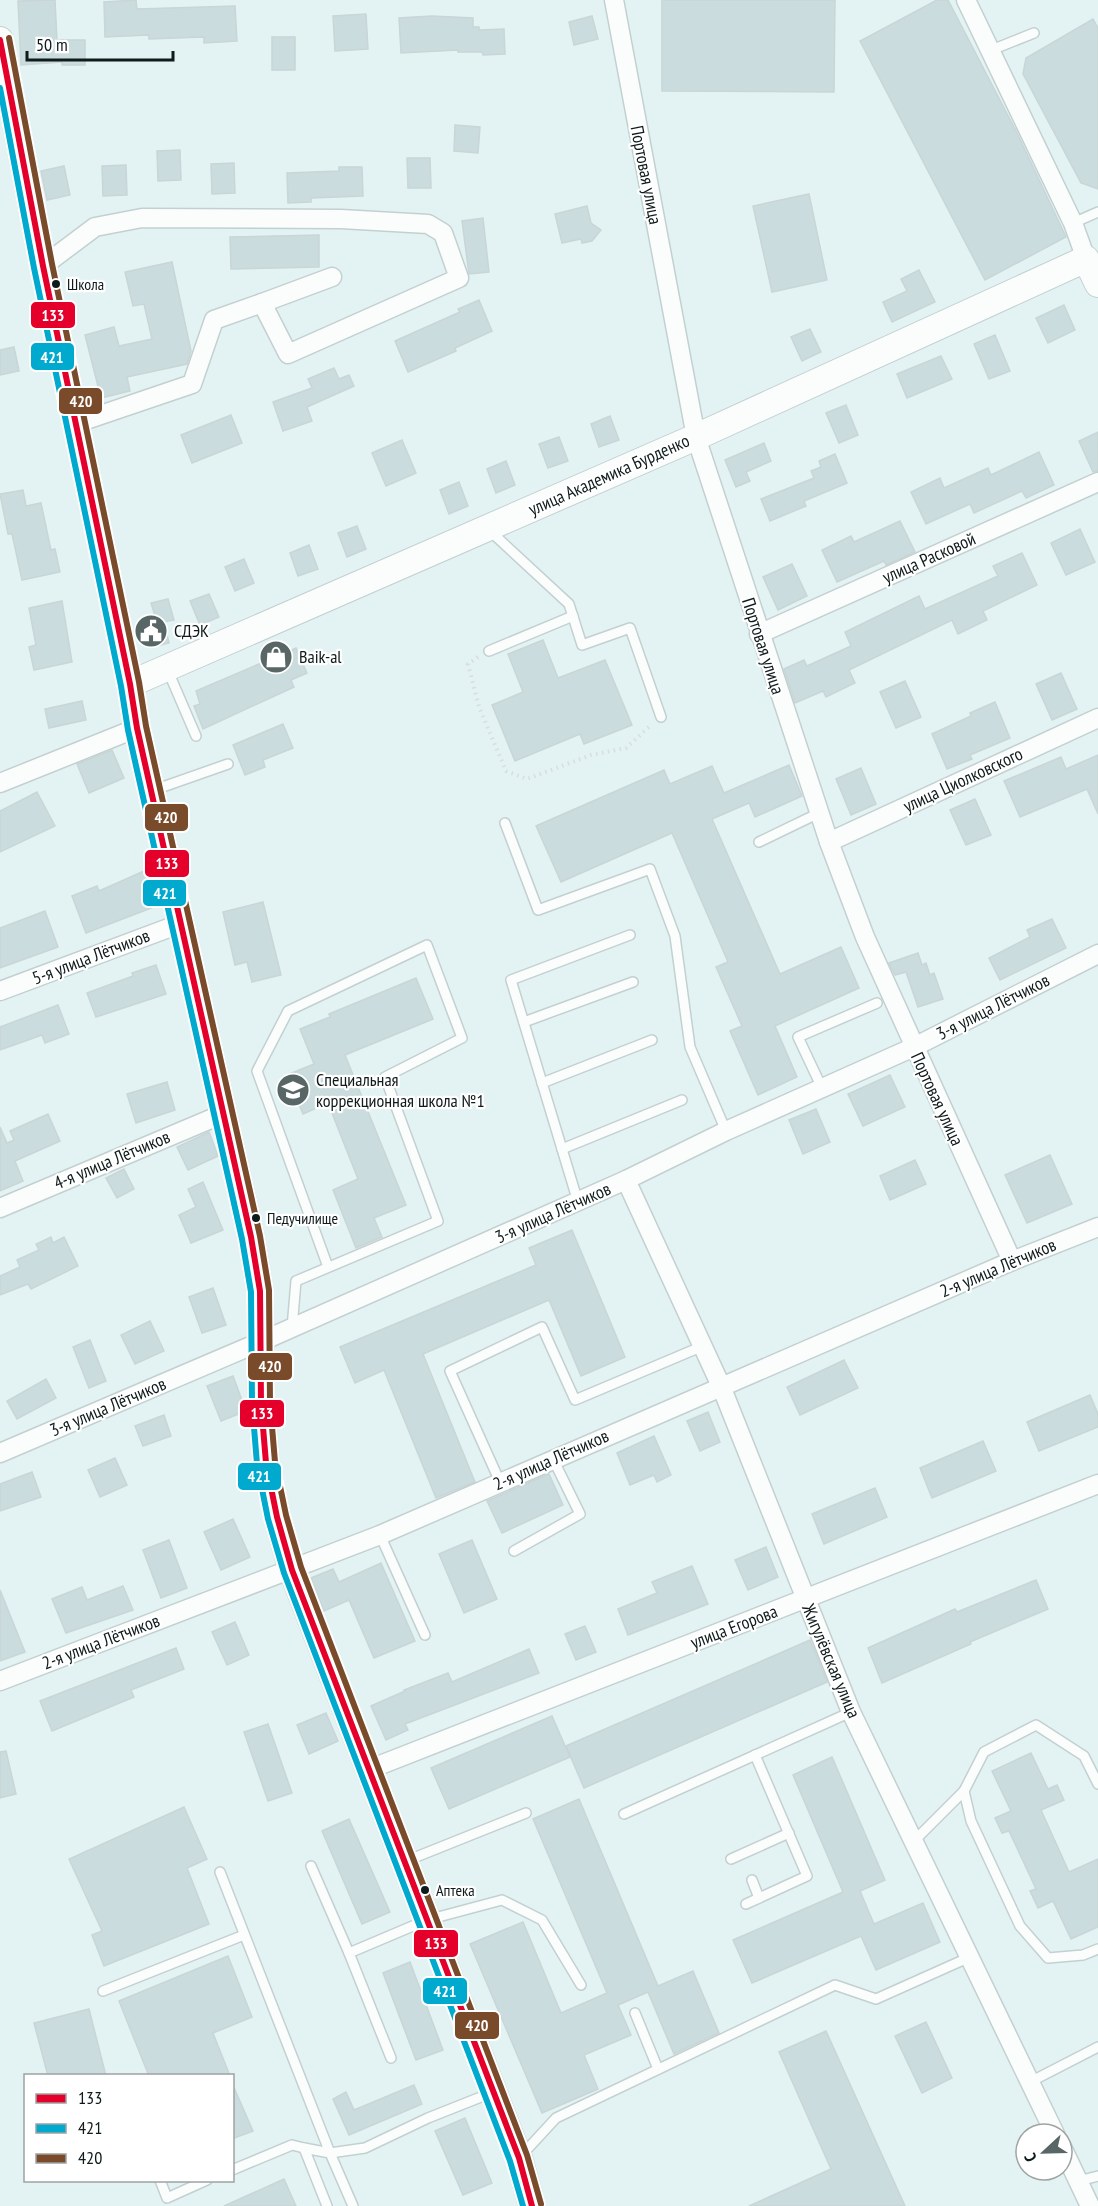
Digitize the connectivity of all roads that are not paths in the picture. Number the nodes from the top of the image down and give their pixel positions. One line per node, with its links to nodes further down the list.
1 (614, 0): 14 (street, Портовая улица)
2 (966, 0): 5 (street)
3 (1034, 33): 5 (lane)
4 (0, 40): 9 (main road)
5 (989, 51): 7 (street)
6 (1098, 212): 7 (lane)
7 (1073, 223): 8 (street)
8 (1086, 260): 11 (main road); 14 (main road, улица Академика Бурденко)
9 (43, 266): 12 (street); 13 (main road)
10 (332, 277): 12 (street)
11 (1098, 284)
12 (262, 303): 13 (street)
13 (77, 423): 21 (main road)
14 (696, 437): 16 (main road, улица Академика Бурденко); 18 (street, Портовая улица)
15 (1098, 483): 18 (street, улица Расковой)
16 (488, 528): 17 (lane); 20 (main road, улица Академика Бурденко)
17 (573, 616): 19 (lane); 22 (lane)
18 (759, 634): 29 (street, Портовая улица)
19 (489, 651)
20 (167, 668): 21 (main road, улица Академика Бурденко); 25 (lane)
21 (130, 684): 24 (main road)
22 (661, 717)
23 (1098, 718): 32 (street, улица Циолковского)
24 (137, 728): 27 (street); 28 (main road)
25 (196, 736)
26 (228, 764): 28 (lane)
27 (0, 783)
28 (151, 790): 33 (main road)
29 (819, 813): 31 (lane); 32 (street, Портовая улица)
30 (505, 823): 46 (lane)
31 (759, 842)
32 (829, 842): 41 (street, Портовая улица)
33 (182, 923): 37 (street, 5-я улица Лётчиков); 45 (main road)
34 (630, 935): 39 (lane)
35 (1098, 954): 41 (street, 3-я улица Лётчиков)
36 (633, 982): 39 (lane)
37 (0, 991)
38 (877, 1003): 43 (lane)
39 (524, 1022): 42 (lane)
40 (652, 1040): 42 (lane)
41 (914, 1047): 43 (street, 3-я улица Лётчиков); 52 (street, Портовая улица)
42 (542, 1083): 47 (lane)
43 (822, 1088): 46 (street, 3-я улица Лётчиков)
44 (682, 1100): 47 (lane)
45 (225, 1113): 50 (street, 4-я улица Лётчиков); 55 (main road)
46 (726, 1131): 48 (street, 3-я улица Лётчиков)
47 (562, 1149): 49 (lane)
48 (626, 1180): 49 (street, 3-я улица Лётчиков); 56 (street, Жигулёвская улица)
49 (578, 1202): 54 (street, 3-я улица Лётчиков)
50 (0, 1208)
51 (1098, 1227): 52 (street, 2-я улица Лётчиков)
52 (1012, 1261): 57 (street, 2-я улица Лётчиков)
53 (328, 1267): 53 (lane); 54 (lane)
54 (292, 1328): 55 (street, 3-я улица Лётчиков)
55 (260, 1342): 58 (street, 3-я улица Лётчиков); 64 (main road)
56 (703, 1346): 57 (street, Жигулёвская улица); 60 (lane)
57 (721, 1386): 59 (street, 2-я улица Лётчиков); 65 (street, Жигулёвская улица)
58 (0, 1454)
59 (553, 1459): 60 (street, 2-я улица Лётчиков); 63 (lane)
60 (500, 1482): 62 (street, 2-я улица Лётчиков)
61 (1098, 1484): 65 (street, улица Егорова)
62 (380, 1535): 64 (street, 2-я улица Лётчиков); 66 (lane)
63 (514, 1551)
64 (292, 1570): 67 (street, 2-я улица Лётчиков); 70 (main road)
65 (805, 1600): 68 (street, Жигулёвская улица); 70 (street, улица Егорова)
66 (425, 1635)
67 (0, 1681)
68 (851, 1712): 69 (lane); 76 (street, Жигулёвская улица)
69 (755, 1755): 74 (lane); 75 (lane)
70 (370, 1769): 78 (main road)
71 (1098, 1784): 72 (lane)
72 (964, 1791): 76 (lane); 86 (lane)
73 (526, 1813): 78 (lane)
74 (624, 1814)
75 (789, 1833): 77 (lane); 82 (lane)
76 (914, 1841): 88 (street, Жигулёвская улица)
77 (731, 1859)
78 (405, 1861): 84 (main road)
79 (311, 1866): 87 (lane)
80 (220, 1872): 85 (lane)
81 (752, 1880): 82 (lane)
82 (759, 1898): 83 (lane)
83 (746, 1904)
84 (427, 1920): 87 (lane); 89 (lane); 96 (main road)
85 (244, 1935): 90 (lane); 99 (lane)
86 (1098, 1949)
87 (349, 1953): 93 (lane)
88 (970, 1958): 94 (lane); 95 (street, Жигулёвская улица)
89 (581, 1985)
90 (103, 1992)
91 (635, 2013): 94 (lane)
92 (1098, 2047): 95 (lane)
93 (391, 2058)
94 (658, 2069): 100 (lane)
95 (1030, 2082): 97 (street, Жигулёвская улица)
96 (493, 2092): 99 (lane); 100 (main road)
97 (1050, 2122)
98 (304, 2148): 99 (lane); 101 (lane); 107 (lane)
99 (330, 2153): 108 (lane)
100 (519, 2158): 109 (main road)
101 (234, 2169)
102 (1074, 2172): 104 (street)
103 (1098, 2176): 104 (lane)
104 (1078, 2181): 110 (street)
105 (160, 2182): 106 (lane)
106 (205, 2182)
107 (327, 2206)
108 (353, 2206)
109 (532, 2206)
110 (1090, 2206)

